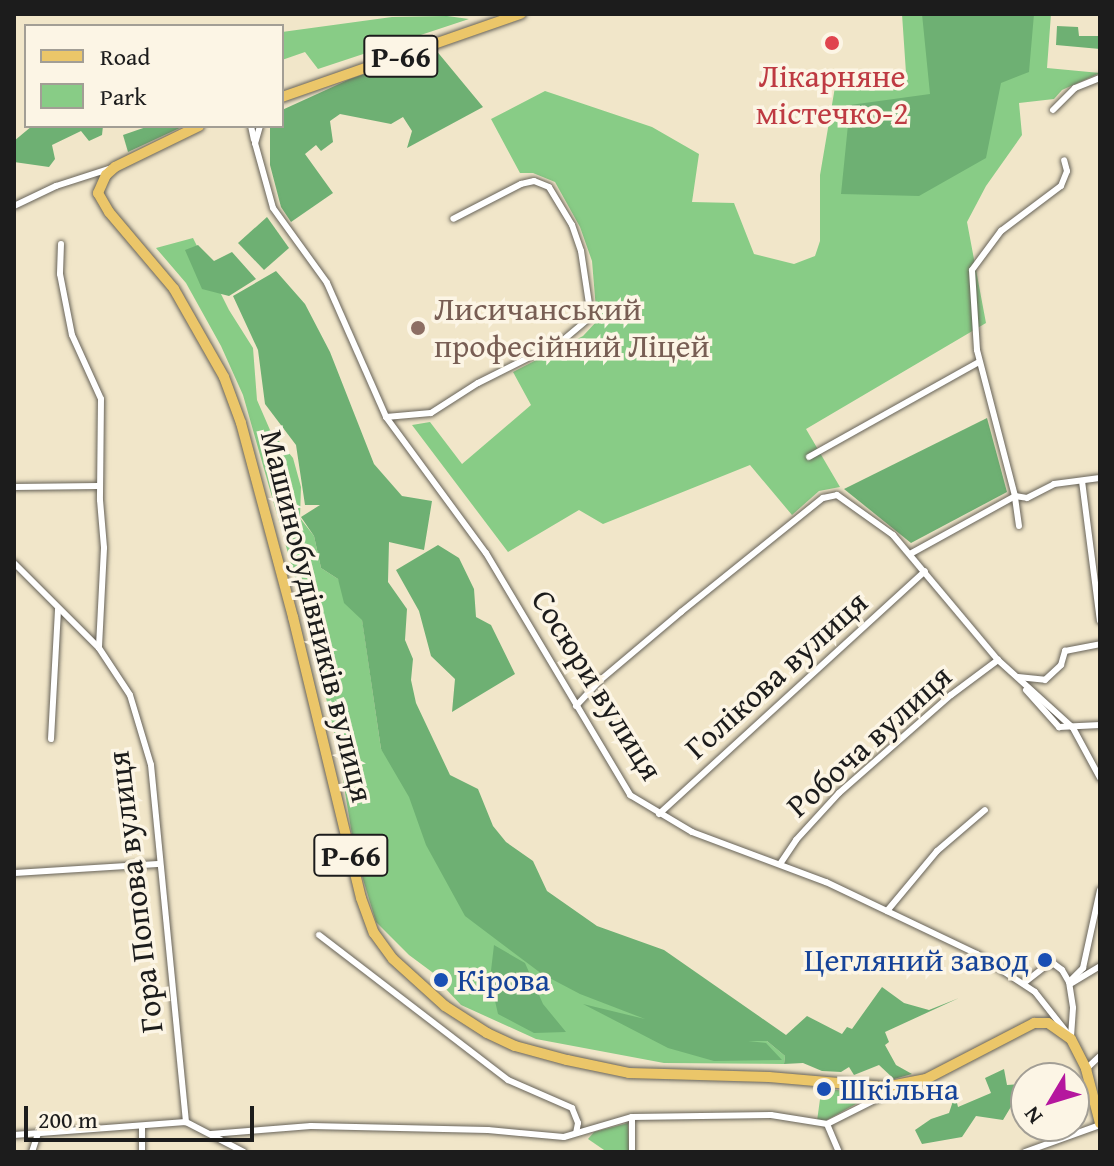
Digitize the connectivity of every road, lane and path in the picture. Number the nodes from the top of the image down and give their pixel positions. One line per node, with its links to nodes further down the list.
1 (521, 14): 3 (main road, Р-66)
2 (1100, 78): 4 (street)
3 (284, 96)
4 (1053, 110)
5 (195, 128): 10 (main road)
6 (251, 128): 8 (street, Сосюри вулиця)
7 (259, 128): 8 (street)
8 (255, 143): 15 (street, Сосюри вулиця)
9 (1064, 160): 14 (street)
10 (115, 167): 11 (street); 50 (main road, Машинобудівників вулиця / Р-66)
11 (14, 206)
12 (453, 219): 15 (street)
13 (61, 244): 19 (street)
14 (979, 362): 16 (street); 21 (street)
15 (386, 417): 32 (street, Сосюри вулиця)
16 (809, 457)
17 (1100, 478): 18 (street)
18 (1082, 481): 21 (street); 27 (street)
19 (99, 486): 20 (street); 29 (street)
20 (14, 487)
21 (1015, 496): 22 (street); 23 (street)
22 (1019, 526)
23 (910, 554): 25 (street); 32 (street)
24 (14, 563): 26 (street, Гора Попова вулиця)
25 (925, 571): 30 (street); 38 (street, Голікова вулиця)
26 (58, 609): 29 (street, Гора Попова вулиця); 35 (street)
27 (1100, 621)
28 (1100, 644): 31 (street)
29 (99, 648): 39 (street, Гора Попова вулиця)
30 (998, 660): 31 (street); 40 (street, Робоча вулиця)
31 (1017, 677): 34 (street)
32 (576, 706): 38 (street, Сосюри вулиця)
33 (1100, 725): 34 (street)
34 (1073, 728): 36 (street)
35 (51, 739)
36 (1100, 778)
37 (985, 810): 43 (street)
38 (659, 814): 40 (street, Сосюри вулиця)
39 (159, 864): 41 (street); 53 (street, Гора Попова вулиця)
40 (780, 864): 43 (street, Сосюри вулиця)
41 (14, 873)
42 (1100, 890): 47 (street)
43 (887, 911): 46 (street, Сосюри вулиця)
44 (319, 935): 57 (street)
45 (1100, 966): 47 (street)
46 (1024, 983): 47 (street); 48 (street, Сосюри вулиця)
47 (1070, 984): 48 (street)
48 (1071, 1039): 49 (main road, Сосюри вулиця); 50 (main road, Машинобудівників вулиця / Р-66)
49 (1082, 1062)
50 (904, 1085): 54 (street)
51 (1090, 1085): 55 (main road, Сосюри вулиця)
52 (632, 1117): 54 (street); 57 (street); 64 (street)
53 (186, 1122): 56 (street); 59 (street)
54 (827, 1124): 65 (street)
55 (1100, 1124): 66 (street)
56 (142, 1126): 58 (street); 62 (street)
57 (576, 1133): 59 (street)
58 (38, 1134): 60 (street); 61 (street)
59 (211, 1134): 63 (street)
60 (14, 1135)
61 (32, 1152)
62 (142, 1152)
63 (244, 1152)
64 (632, 1152)
65 (839, 1152)
66 (1025, 1152)

